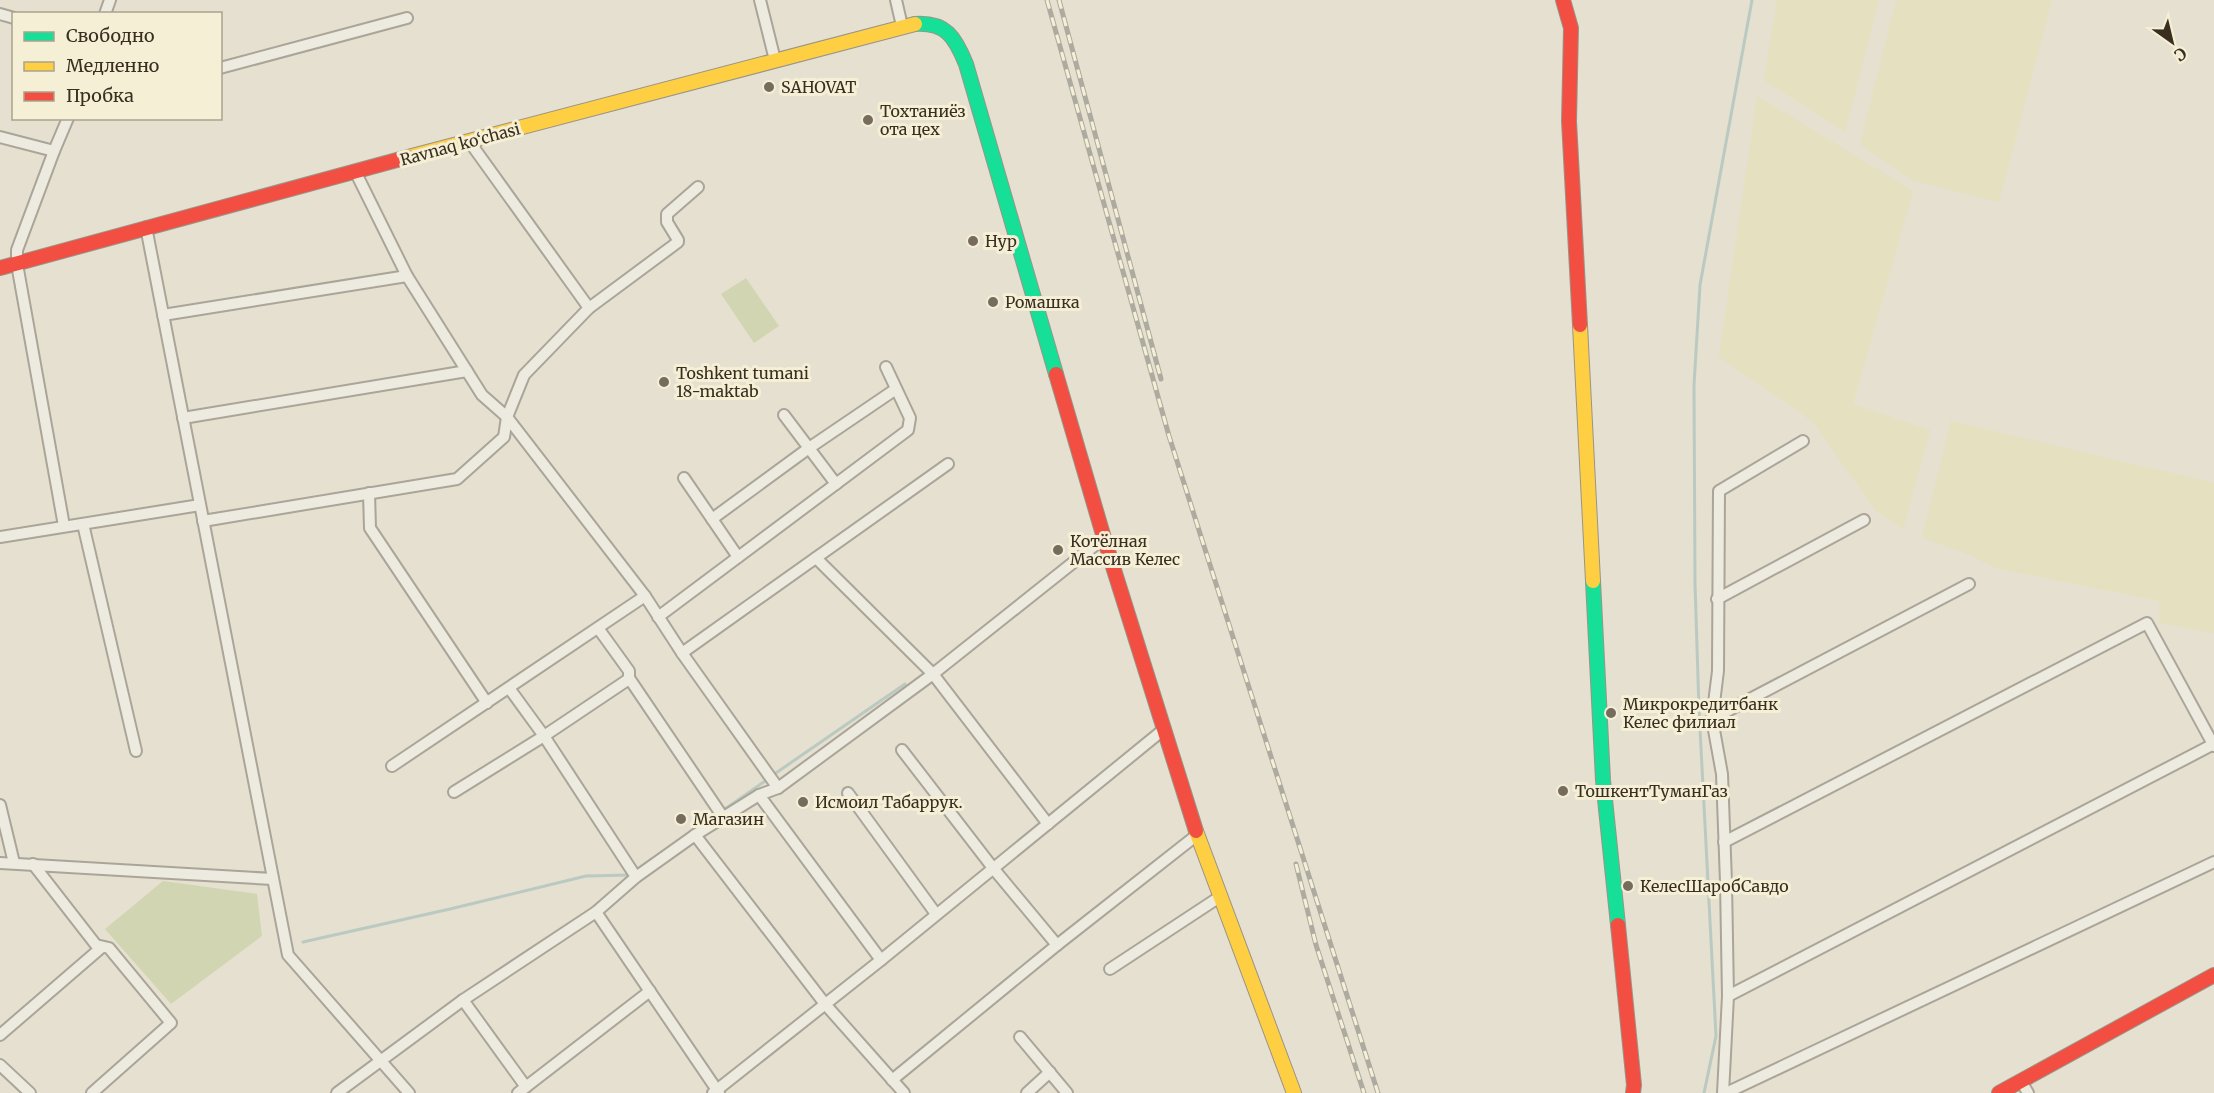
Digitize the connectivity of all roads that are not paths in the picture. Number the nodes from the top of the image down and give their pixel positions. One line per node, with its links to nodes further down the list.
1 (760, 0): 6 (street)
2 (896, 0): 5 (street)
3 (1563, 0): 105 (street)
4 (407, 18): 7 (street)
5 (902, 26): 6 (street, Ravnaq ko‘chasi); 39 (street, Ravnaq ko‘chasi)
6 (775, 60): 10 (street, Ravnaq ko‘chasi)
7 (222, 67)
8 (67, 120): 11 (street)
9 (0, 137): 11 (street)
10 (470, 141): 12 (street, Ravnaq ko‘chasi); 18 (street)
11 (54, 151): 15 (street)
12 (355, 171): 14 (street, Ravnaq ko‘chasi); 17 (street)
13 (698, 187): 18 (street)
14 (146, 227): 15 (street, Ravnaq ko‘chasi); 19 (street)
15 (17, 264): 16 (street, Ravnaq ko‘chasi); 37 (street)
16 (0, 268)
17 (407, 276): 19 (street); 21 (street)
18 (589, 308): 24 (street)
19 (163, 315): 25 (street)
20 (886, 367): 22 (street)
21 (467, 371): 24 (street); 25 (street)
22 (896, 389): 27 (street); 30 (street)
23 (784, 416): 27 (street)
24 (507, 417): 31 (street); 43 (street)
25 (183, 418): 32 (street)
26 (1803, 441): 44 (street)
27 (809, 448): 30 (street); 33 (street)
28 (948, 464): 41 (street)
29 (684, 478): 33 (street)
30 (836, 484): 40 (street)
31 (369, 493): 35 (street); 51 (street)
32 (200, 505): 35 (street); 36 (street)
33 (712, 519): 40 (street)
34 (1864, 520): 44 (street)
35 (203, 521): 75 (street)
36 (83, 524): 37 (street); 57 (street)
37 (63, 526): 38 (street)
38 (0, 537)
39 (1104, 538): 48 (street); 53 (street)
40 (738, 557): 45 (street)
41 (816, 558): 47 (street); 48 (street)
42 (1969, 584): 52 (street)
43 (645, 596): 45 (street); 46 (street)
44 (1717, 599): 52 (street)
45 (658, 617): 47 (street)
46 (598, 628): 49 (street); 50 (street)
47 (682, 653): 59 (street)
48 (933, 674): 59 (street); 65 (street)
49 (629, 678): 54 (street); 64 (street)
50 (509, 688): 51 (street); 54 (street)
51 (487, 703): 58 (street)
52 (1712, 719): 68 (street)
53 (1163, 730): 65 (street); 67 (street)
54 (544, 736): 60 (street); 74 (street)
55 (2213, 746): 68 (street); 85 (street)
56 (902, 750): 73 (street)
57 (136, 751)
58 (392, 766)
59 (778, 788): 62 (street)
60 (454, 792)
61 (848, 793): 78 (street)
62 (759, 795): 64 (street); 81 (street)
63 (0, 806): 71 (street)
64 (723, 817): 66 (street)
65 (1048, 824): 73 (street)
66 (695, 835): 74 (street); 87 (street)
67 (1197, 835): 76 (street); 79 (street)
68 (1724, 842): 85 (street)
69 (0, 862): 71 (street)
70 (2214, 862): 106 (street)
71 (14, 863): 72 (street)
72 (33, 864): 75 (street); 80 (street)
73 (993, 868): 78 (street); 79 (street)
74 (636, 877): 77 (street)
75 (273, 879): 90 (street)
76 (1221, 896): 82 (street); 104 (street)
77 (596, 912): 84 (street); 86 (street)
78 (936, 914): 81 (street)
79 (1057, 945): 93 (street)
80 (102, 947): 88 (street); 98 (street)
81 (880, 960): 87 (street)
82 (1110, 969)
83 (2214, 975): 94 (street)
84 (650, 991): 95 (street); 96 (street)
85 (1728, 996): 106 (street)
86 (463, 1000): 90 (street); 95 (street)
87 (825, 1004): 93 (street); 96 (street)
88 (0, 1035)
89 (1020, 1037): 92 (street)
90 (380, 1060): 99 (street); 100 (street)
91 (0, 1065): 97 (street)
92 (1050, 1072): 102 (street); 103 (street)
93 (892, 1080): 101 (street)
94 (2024, 1087): 107 (street)
95 (522, 1090)
96 (716, 1092)
97 (30, 1093)
98 (92, 1093)
99 (337, 1093)
100 (409, 1093)
101 (904, 1093)
102 (1027, 1093)
103 (1067, 1093)
104 (1294, 1093)
105 (1633, 1093)
106 (1725, 1093)
107 (1999, 1093)

